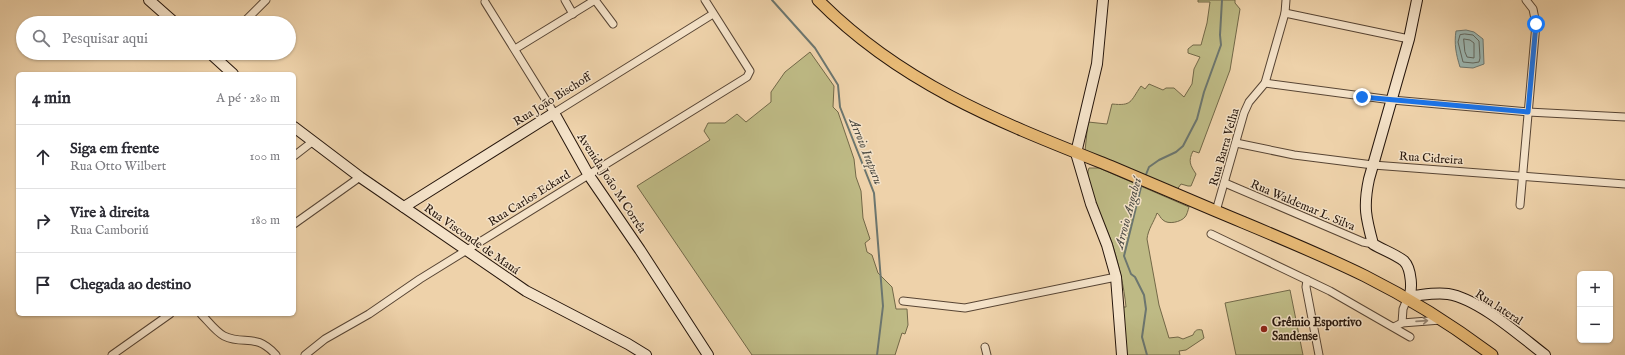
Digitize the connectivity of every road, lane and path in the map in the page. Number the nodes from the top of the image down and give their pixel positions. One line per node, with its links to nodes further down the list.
1 (149, 0): 15 (street)
2 (266, 0): 16 (street)
3 (564, 0): 12 (street)
4 (595, 0): 12 (street); 17 (street)
5 (705, 0): 13 (street)
6 (818, 0): 30 (main road)
7 (1103, 0): 30 (street)
8 (1286, 0): 14 (street, Rua Barra Velha)
9 (1417, 0): 18 (street)
10 (1526, 0): 24 (street)
11 (486, 2): 19 (street, Avenida João M Corrêa)
12 (573, 14): 19 (street)
13 (713, 14): 25 (street, Rua João Bischoff); 33 (street, Rua Carlos Eckard)
14 (1285, 14): 18 (street); 22 (street, Rua Barra Velha)
15 (167, 16)
16 (250, 16)
17 (613, 24)
18 (1409, 39): 23 (street)
19 (514, 49): 25 (street, Avenida João M Corrêa)
20 (218, 60): 21 (street)
21 (231, 72)
22 (1265, 83): 23 (street); 29 (street, Rua Barra Velha)
23 (1392, 100): 24 (street); 32 (street)
24 (1528, 112): 26 (street); 35 (street)
25 (554, 113): 33 (street, Avenida João M Corrêa); 39 (street, Rua João Bischoff)
26 (1625, 117)
27 (296, 129): 28 (street, Rua Visconde de Mauá)
28 (312, 142): 31 (street); 34 (street, Rua Visconde de Mauá)
29 (1236, 143): 32 (street, Rua Cidreira); 36 (street, Rua Barra Velha)
30 (1076, 153): 40 (main road); 45 (street)
31 (296, 154)
32 (1373, 165): 35 (street, Rua Cidreira); 43 (street)
33 (588, 174): 44 (street, Rua Carlos Eckard); 60 (street, Avenida João M Corrêa)
34 (360, 176): 39 (street, Rua Visconde de Mauá); 41 (street)
35 (1523, 176): 37 (street, Rua Cidreira); 38 (street)
36 (1225, 183): 40 (street, Rua Barra Velha); 43 (street, Rua Waldemar L. Silva)
37 (1625, 184)
38 (1520, 205)
39 (404, 207): 44 (street, Rua Visconde de Mauá)
40 (1216, 211): 47 (main road)
41 (296, 223)
42 (1211, 234): 46 (street)
43 (1374, 244): 47 (street)
44 (466, 251): 58 (street, Rua Carlos Eckard); 59 (street, Rua Visconde de Mauá)
45 (1116, 277): 48 (street); 62 (street)
46 (1307, 280): 53 (street); 63 (street)
47 (1409, 298): 51 (main road); 52 (street); 65 (street, Rua lateral)
48 (903, 301)
49 (167, 316): 56 (street)
50 (203, 316): 57 (street)
51 (1442, 320): 52 (street, one-way to 51); 64 (main road)
52 (1402, 322): 53 (street)
53 (1394, 327): 54 (street)
54 (1410, 337)
55 (985, 347): 61 (street)
56 (112, 355)
57 (276, 355)
58 (305, 355)
59 (646, 355)
60 (708, 355)
61 (987, 355)
62 (1122, 355)
63 (1319, 355)
64 (1492, 355)
65 (1545, 355)

